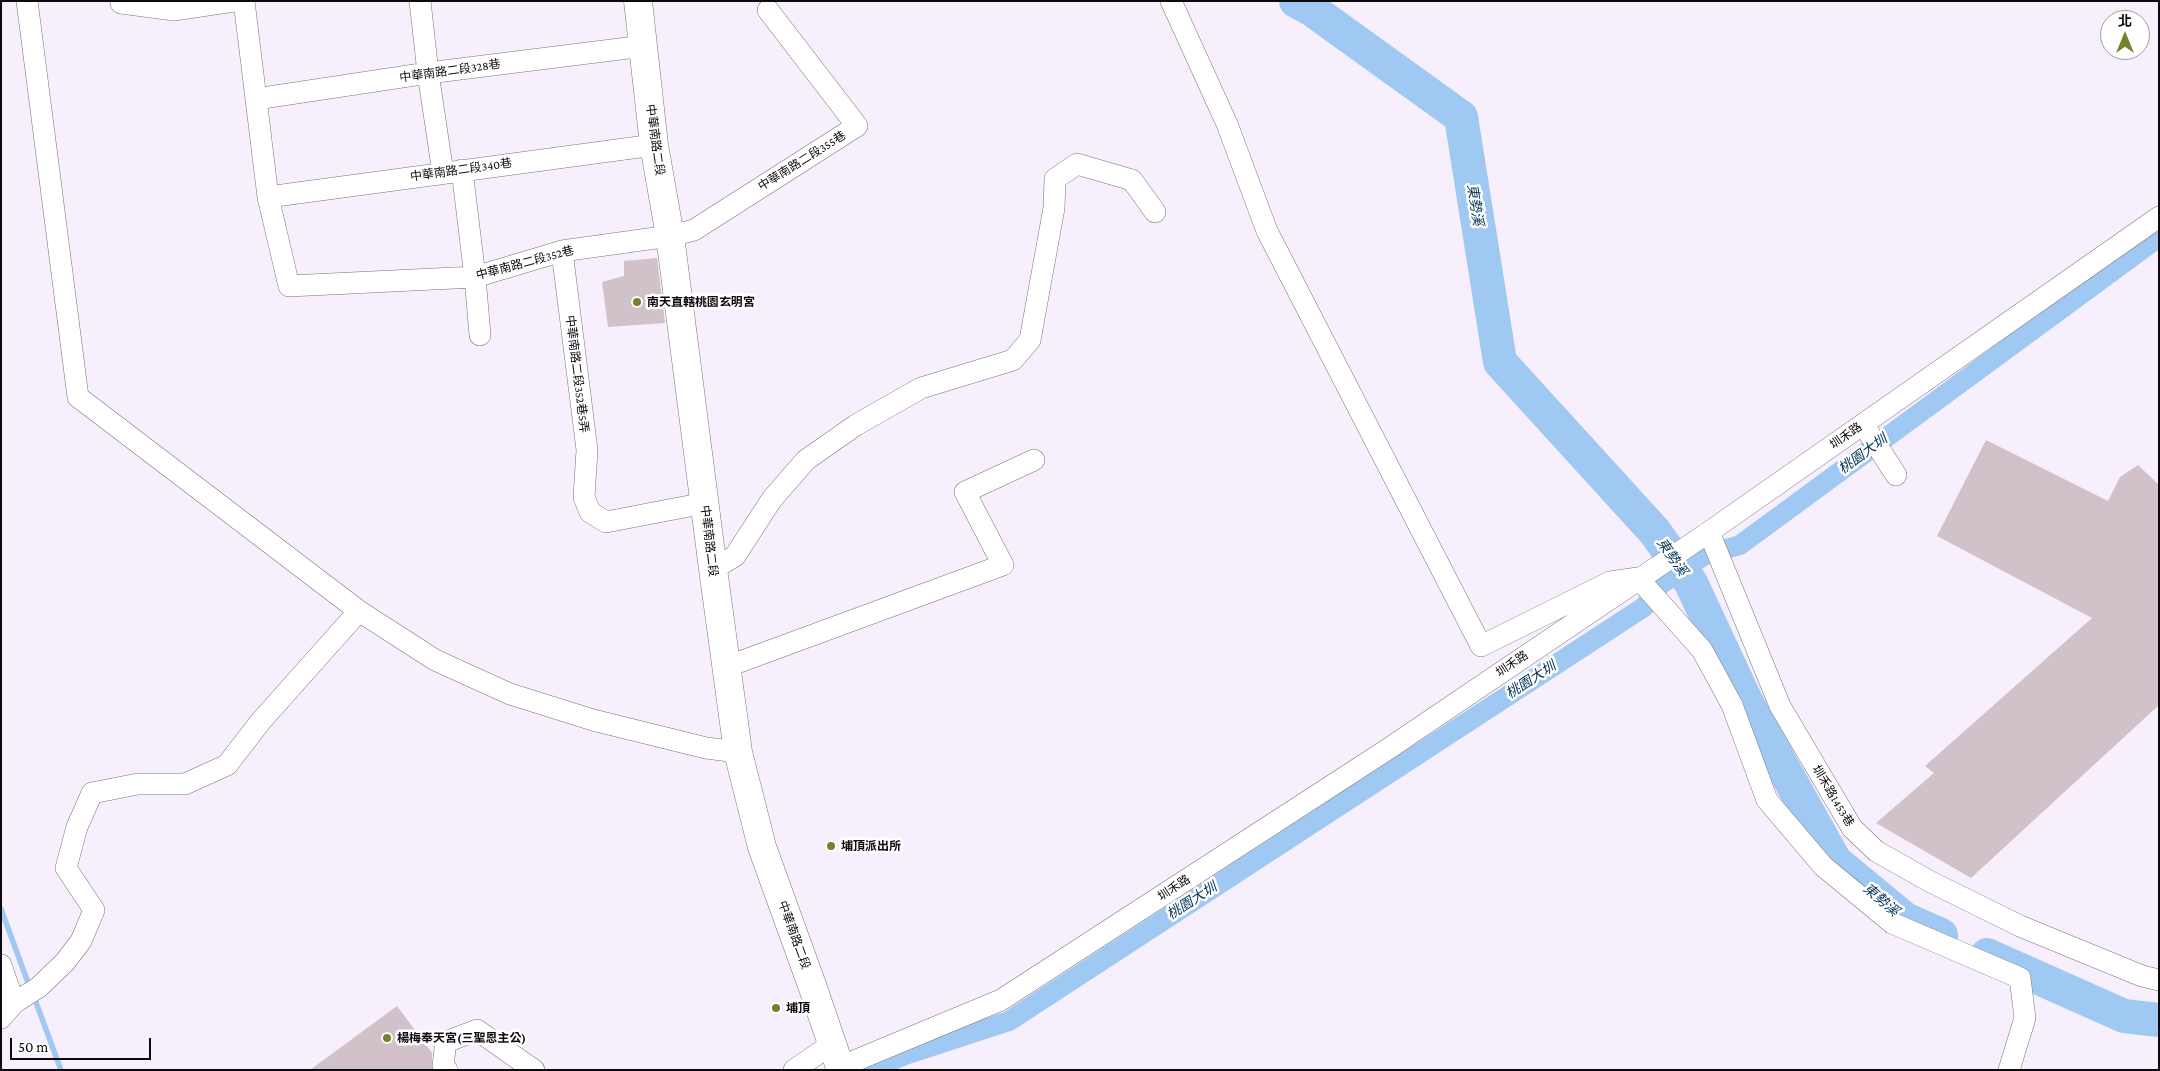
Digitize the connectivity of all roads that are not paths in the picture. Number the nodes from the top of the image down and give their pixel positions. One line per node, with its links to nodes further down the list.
1 (27, 1): 28 (street)
2 (234, 1): 7 (street)
3 (244, 1): 11 (street)
4 (420, 1): 10 (street)
5 (638, 1): 9 (main road, 中華南路二段)
6 (1172, 1): 27 (street)
7 (121, 4)
8 (768, 10): 17 (street, 中華南路二段355巷)
9 (644, 46): 10 (street, 中華南路二段328巷); 12 (main road, 中華南路二段)
10 (428, 73): 11 (street, 中華南路二段328巷); 13 (street)
11 (256, 99): 14 (street)
12 (654, 145): 13 (street, 中華南路二段340巷); 17 (main road, 中華南路二段)
13 (453, 171): 14 (street, 中華南路二段340巷); 19 (street)
14 (268, 197): 19 (street, 中華南路二段352巷)
15 (1155, 212): 26 (street)
16 (2159, 217): 21 (street, 圳禾路)
17 (670, 236): 18 (street, 中華南路二段352巷); 24 (main road, 中華南路二段)
18 (562, 251): 19 (street, 中華南路二段352巷); 24 (street, 中華南路二段352巷5弄)
19 (476, 277): 20 (street)
20 (480, 336)
21 (1863, 424): 23 (street); 25 (street, 圳禾路)
22 (1034, 460): 29 (street)
23 (1896, 475)
24 (705, 503): 26 (main road, 中華南路二段)
25 (1706, 537): 27 (street, 圳禾路); 32 (street, 圳禾路1453巷)
26 (713, 569): 29 (main road, 中華南路二段)
27 (1643, 580): 34 (street, 圳禾路); 38 (street)
28 (359, 611): 30 (street); 33 (street)
29 (726, 666): 30 (main road, 中華南路二段)
30 (738, 752): 34 (main road, 中華南路二段)
31 (1, 965): 33 (street)
32 (2159, 980)
33 (8, 1011)
34 (838, 1060): 37 (street, 圳禾路)
35 (447, 1070): 36 (street)
36 (534, 1070)
37 (794, 1070)
38 (2009, 1070)

